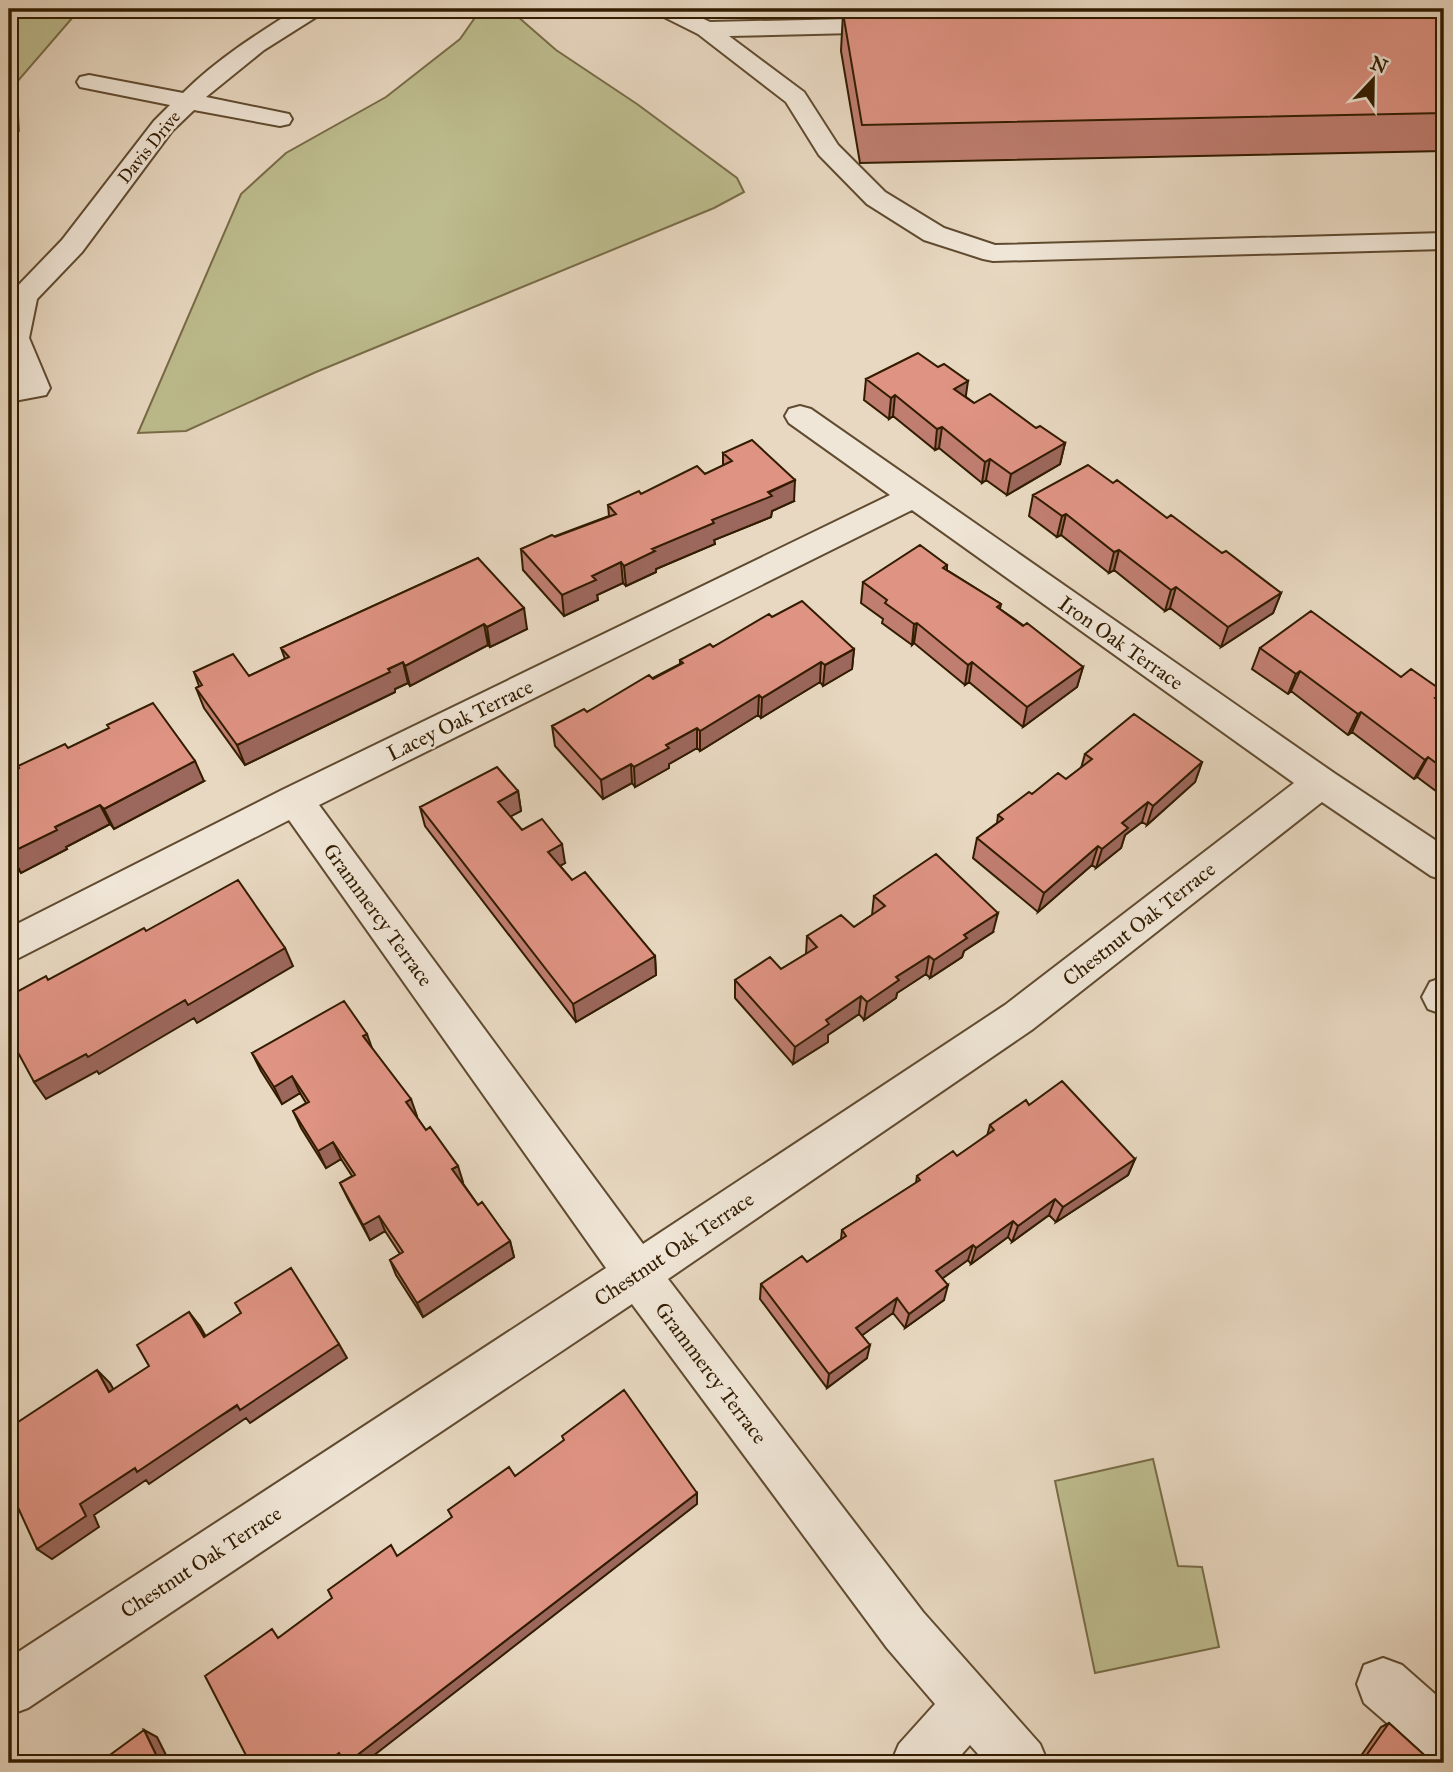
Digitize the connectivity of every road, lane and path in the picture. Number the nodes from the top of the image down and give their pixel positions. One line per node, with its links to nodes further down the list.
1 (313, 9): 6 (street, Davis Drive)
2 (666, 9): 4 (street)
3 (915, 25): 4 (street)
4 (705, 29): 8 (street)
5 (89, 82): 6 (street)
6 (188, 101): 7 (street); 9 (street, Davis Drive)
7 (280, 119)
8 (1444, 241)
9 (14, 305): 10 (street)
10 (9, 393)
11 (800, 416): 12 (street, Iron Oak Terrace)
12 (912, 497): 13 (street, Iron Oak Terrace); 14 (street, Lacey Oak Terrace)
13 (1321, 783): 15 (street, Iron Oak Terrace); 17 (street, Chestnut Oak Terrace)
14 (295, 800): 16 (street, Lacey Oak Terrace); 17 (street, Grammercy Terrace)
15 (1444, 865)
16 (9, 947)
17 (637, 1274): 19 (street, Chestnut Oak Terrace); 20 (street, Grammercy Terrace)
18 (1382, 1684): 21 (street)
19 (9, 1689)
20 (970, 1706): 22 (street); 23 (street, Grammercy Terrace)
21 (1444, 1737)
22 (918, 1763)
23 (1021, 1763)

